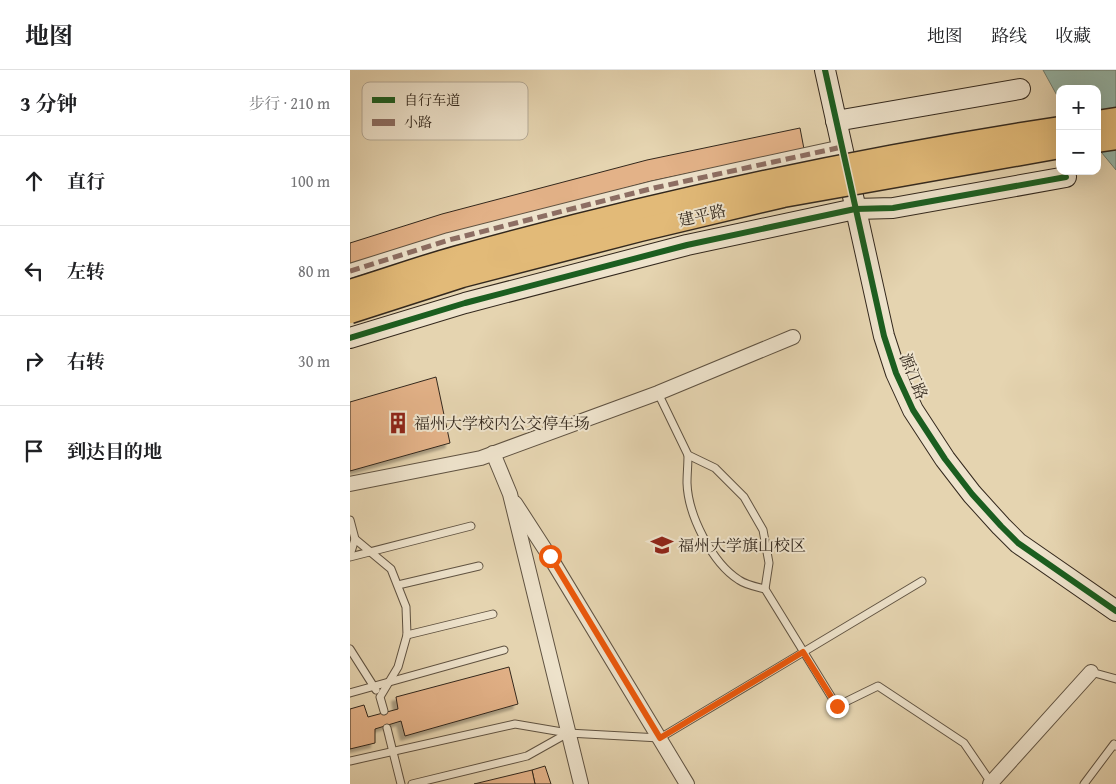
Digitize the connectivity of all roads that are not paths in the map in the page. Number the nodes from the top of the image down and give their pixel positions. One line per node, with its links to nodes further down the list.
1 (825, 70): 4 (street, 源江路)
2 (1020, 89): 4 (street)
3 (1116, 119): 5 (main road)
4 (836, 121): 9 (street, 源江路)
5 (1101, 121)
6 (1056, 129): 14 (main road, 建平路, bridge)
7 (1116, 138): 8 (main road)
8 (1101, 140)
9 (842, 147): 12 (street, 源江路); 13 (street)
10 (1056, 148): 15 (main road, 建平路, bridge)
11 (1066, 177): 12 (street)
12 (855, 209): 17 (street); 32 (street, 源江路)
13 (350, 271)
14 (350, 291)
15 (350, 312)
16 (793, 337): 18 (street)
17 (350, 338)
18 (658, 393): 19 (street); 20 (lane)
19 (493, 453): 21 (street); 22 (street)
20 (688, 456): 31 (lane); 31 (lane)
21 (350, 484)
22 (510, 494): 46 (street); 47 (street)
23 (350, 520): 25 (lane)
24 (471, 526): 26 (lane)
25 (355, 539): 26 (lane); 27 (lane)
26 (370, 551): 27 (lane); 30 (lane)
27 (350, 556)
28 (479, 566): 30 (lane)
29 (922, 581): 37 (lane)
30 (398, 585): 34 (lane)
31 (765, 590): 37 (lane)
32 (1116, 611)
33 (493, 614): 34 (lane)
34 (407, 635): 40 (lane)
35 (350, 649): 41 (lane)
36 (504, 650): 40 (lane)
37 (803, 652): 47 (lane); 55 (lane)
38 (1091, 672): 39 (lane); 55 (street)
39 (1116, 679)
40 (390, 681): 41 (lane); 43 (lane)
41 (374, 687): 42 (lane); 43 (lane)
42 (350, 693)
43 (380, 697): 44 (lane)
44 (384, 711)
45 (387, 728): 49 (lane)
46 (568, 733): 47 (lane); 49 (lane); 52 (lane); 53 (street)
47 (660, 738): 54 (street)
48 (1116, 746): 56 (lane)
49 (393, 752): 50 (lane); 51 (lane)
50 (350, 761)
51 (401, 784)
52 (412, 784)
53 (581, 784)
54 (688, 784)
55 (991, 784)
56 (1084, 784)

